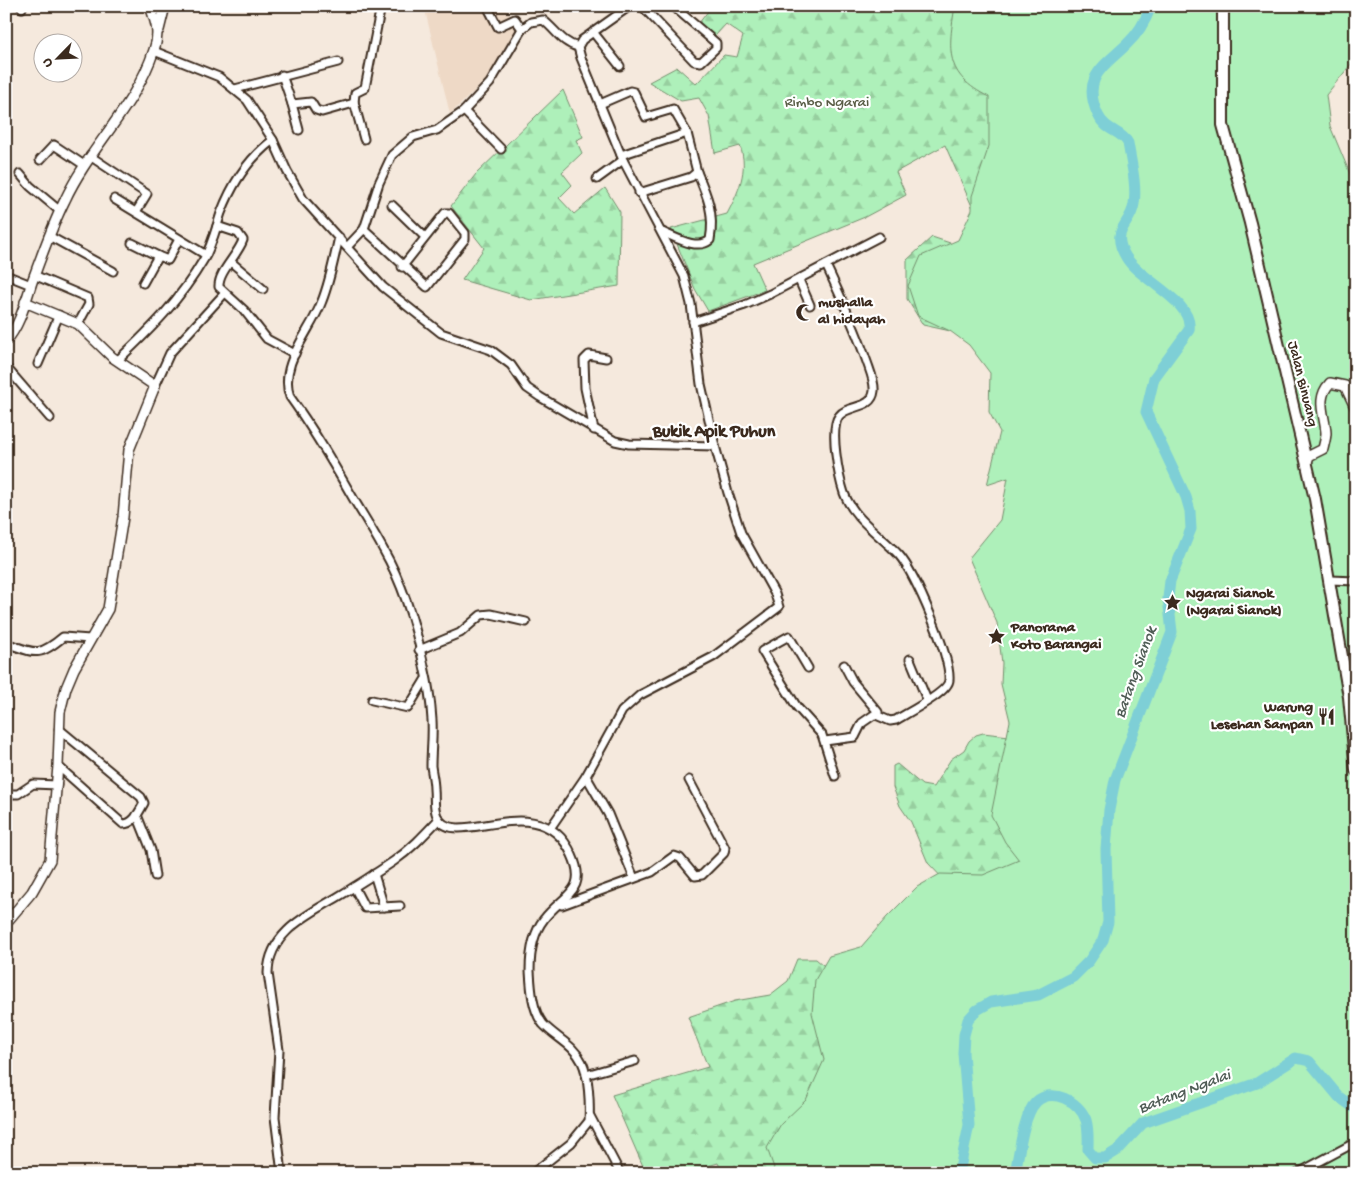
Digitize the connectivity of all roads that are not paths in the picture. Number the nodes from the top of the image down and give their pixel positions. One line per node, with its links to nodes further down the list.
1 (150, 6): 11 (street)
2 (166, 6): 11 (street)
3 (381, 6): 19 (street)
4 (487, 6): 10 (street)
5 (630, 6): 12 (street)
6 (642, 6): 9 (street)
7 (673, 6): 9 (street)
8 (1223, 6): 79 (main road, Jalan Binuang)
9 (682, 9)
10 (522, 29): 13 (street); 22 (street)
11 (158, 30): 14 (street)
12 (593, 32): 13 (street); 16 (street)
13 (578, 47): 21 (street)
14 (154, 51): 18 (street); 28 (street)
15 (338, 62): 17 (street)
16 (620, 66)
17 (282, 75): 18 (street); 20 (street)
18 (234, 89): 26 (street)
19 (354, 102): 20 (street); 25 (street)
20 (292, 104): 23 (street)
21 (600, 104): 24 (street); 29 (street)
22 (464, 111): 27 (street); 41 (street)
23 (299, 130)
24 (687, 133): 29 (street); 32 (street)
25 (364, 139)
26 (273, 140): 40 (street); 46 (street)
27 (501, 149)
28 (90, 156): 31 (street); 39 (street)
29 (622, 158): 34 (street); 35 (street)
30 (40, 160): 31 (street)
31 (84, 165): 38 (street)
32 (697, 172): 35 (street); 42 (street)
33 (20, 174): 38 (street)
34 (597, 179)
35 (639, 193): 42 (street)
36 (114, 199): 39 (street)
37 (392, 205): 44 (street)
38 (60, 211): 43 (street)
39 (136, 212): 47 (street)
40 (217, 226): 50 (street); 52 (street)
41 (364, 229): 49 (street); 54 (street)
42 (662, 232): 66 (street)
43 (49, 236): 55 (street); 57 (street)
44 (425, 236): 54 (street); 54 (street)
45 (879, 237): 53 (street)
46 (339, 238): 49 (street); 69 (street)
47 (179, 239): 50 (street); 51 (street)
48 (132, 242): 51 (street)
49 (348, 246): 77 (street)
50 (206, 255): 71 (street)
51 (158, 256): 59 (street)
52 (231, 262): 61 (street); 62 (street)
53 (826, 265): 58 (street); 91 (street)
54 (402, 266)
55 (113, 271)
56 (6, 275): 60 (street)
57 (34, 275): 60 (street); 67 (street)
58 (799, 280): 64 (street); 66 (street)
59 (143, 282)
60 (31, 285): 63 (street)
61 (263, 289)
62 (224, 294): 69 (street); 74 (street)
63 (25, 302): 65 (street); 68 (street)
64 (810, 305)
65 (59, 315): 67 (street); 72 (street)
66 (693, 322): 78 (street)
67 (78, 324): 71 (street)
68 (6, 341)
69 (295, 354): 85 (street)
70 (606, 358): 77 (street)
71 (118, 360): 74 (street)
72 (38, 364)
73 (6, 367): 76 (street)
74 (155, 386): 83 (street)
75 (1356, 408): 79 (street)
76 (50, 418)
77 (594, 430): 78 (street)
78 (714, 446): 97 (street)
79 (1307, 462): 80 (main road, Jalan Binuang)
80 (1330, 580): 81 (street); 96 (main road, Jalan Binuang)
81 (1356, 581)
82 (526, 622): 85 (street)
83 (90, 638): 84 (street); 93 (street)
84 (6, 643)
85 (419, 650): 89 (street)
86 (910, 658): 91 (street)
87 (844, 665): 92 (street)
88 (808, 668): 94 (street)
89 (426, 679): 90 (street); 103 (street)
90 (372, 700)
91 (927, 700): 92 (street)
92 (876, 715): 94 (street)
93 (59, 729): 95 (street); 102 (street)
94 (825, 741): 98 (street)
95 (58, 766): 100 (street); 102 (street)
96 (1356, 770)
97 (586, 776): 104 (street); 107 (street)
98 (835, 776)
99 (689, 780): 107 (street)
100 (56, 785): 101 (street); 112 (street)
101 (6, 794)
102 (137, 815): 106 (street)
103 (438, 820): 104 (street); 105 (street)
104 (552, 827): 111 (street)
105 (374, 874): 108 (street); 110 (street)
106 (155, 876)
107 (634, 878): 111 (street)
108 (354, 887): 110 (street); 118 (street)
109 (400, 906): 110 (street)
110 (384, 907)
111 (555, 908): 114 (street)
112 (6, 923)
113 (635, 1060): 114 (street)
114 (586, 1075): 115 (street)
115 (590, 1115): 117 (street); 119 (street)
116 (1356, 1142): 120 (street)
117 (619, 1171)
118 (282, 1173)
119 (534, 1173)
120 (1298, 1173)

